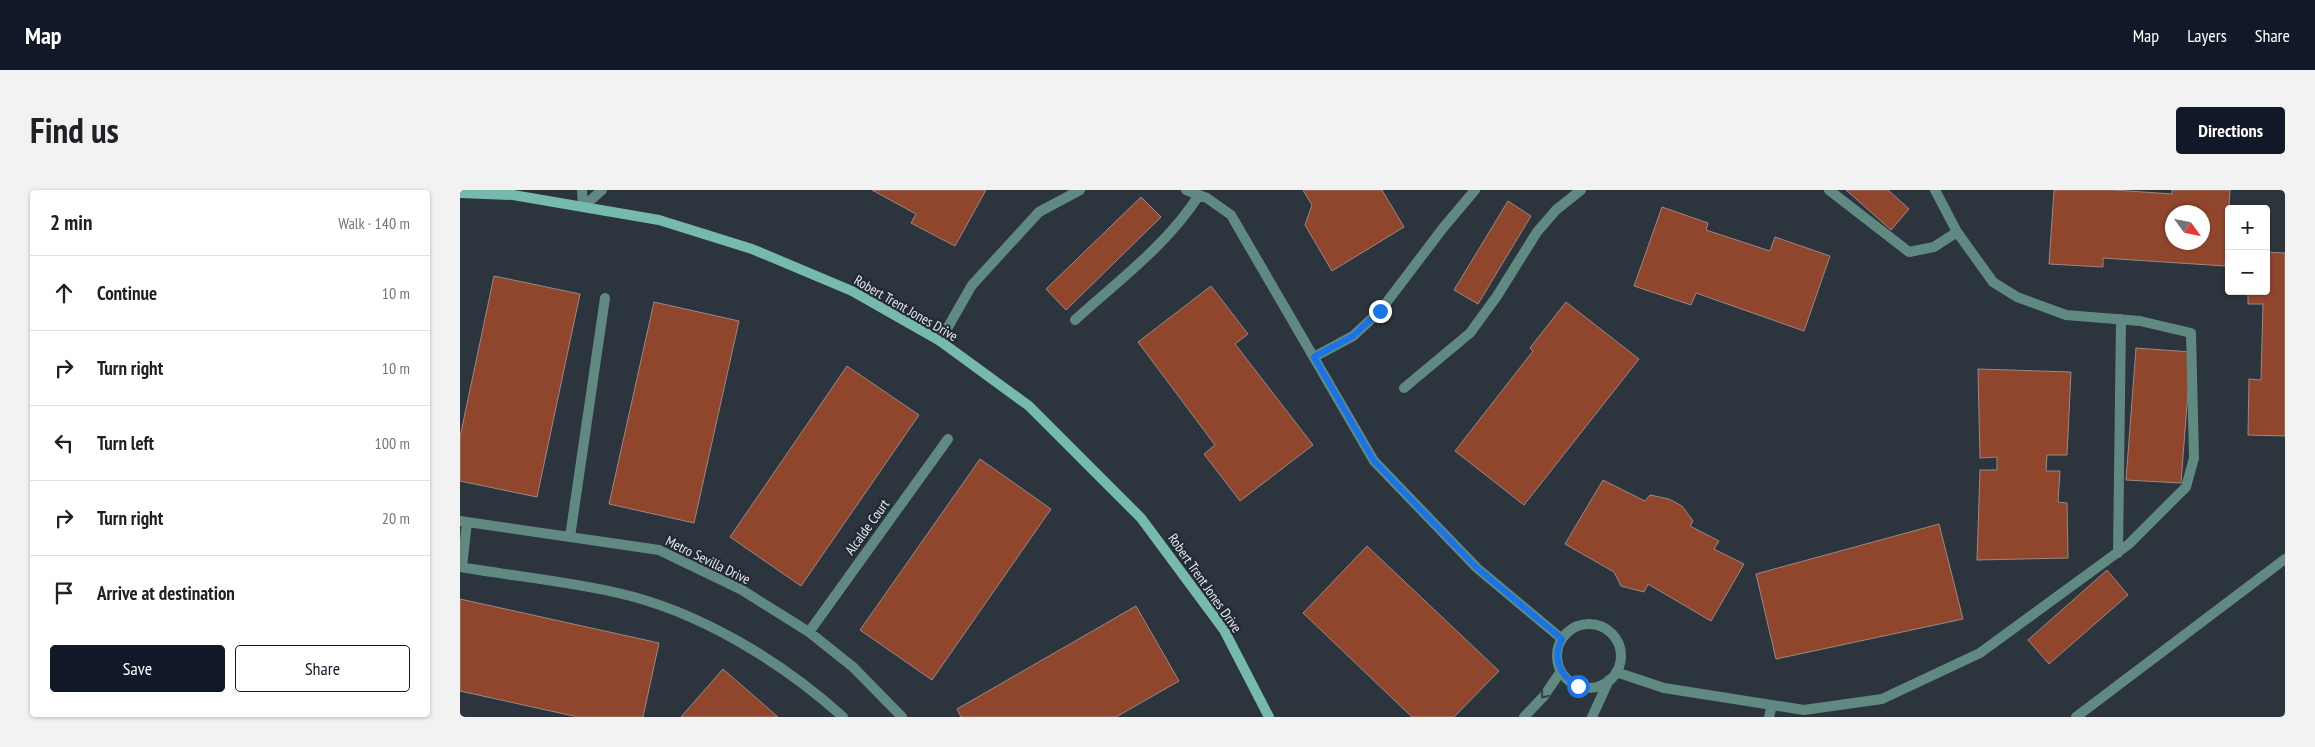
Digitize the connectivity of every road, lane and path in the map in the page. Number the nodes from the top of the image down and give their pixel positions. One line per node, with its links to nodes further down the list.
1 (582, 190): 11 (lane)
2 (602, 190): 11 (lane)
3 (1080, 190): 16 (lane)
4 (1186, 190): 10 (lane)
5 (1475, 190): 17 (lane)
6 (1581, 190): 18 (lane)
7 (1829, 190): 12 (lane)
8 (1935, 190): 12 (lane)
9 (460, 193): 11 (street, Robert Trent Jones Drive)
10 (1199, 195): 15 (lane); 17 (lane)
11 (584, 207): 16 (street, Robert Trent Jones Drive)
12 (1957, 232): 14 (lane)
13 (606, 298): 21 (lane)
14 (2121, 319): 22 (lane); 22 (lane)
15 (1075, 320)
16 (940, 340): 34 (street, Robert Trent Jones Drive)
17 (1314, 357): 26 (lane)
18 (1404, 388)
19 (948, 439): 25 (lane, Alcalde Court)
20 (464, 522): 21 (lane, Metro Sevilla Drive); 24 (lane)
21 (570, 537): 25 (lane, Metro Sevilla Drive)
22 (2118, 553): 30 (lane)
23 (2285, 560): 31 (lane)
24 (461, 567): 32 (lane)
25 (808, 632): 33 (lane, Metro Sevilla Drive)
26 (1562, 639): 27 (lane); 28 (lane)
27 (1561, 672): 29 (lane); 35 (lane, one-way to 35)
28 (1616, 672): 29 (lane); 30 (lane)
29 (1609, 680): 36 (lane)
30 (1772, 705): 37 (lane)
31 (2083, 715)
32 (843, 717)
33 (902, 717)
34 (1269, 717)
35 (1524, 717)
36 (1592, 717)
37 (1770, 717)

